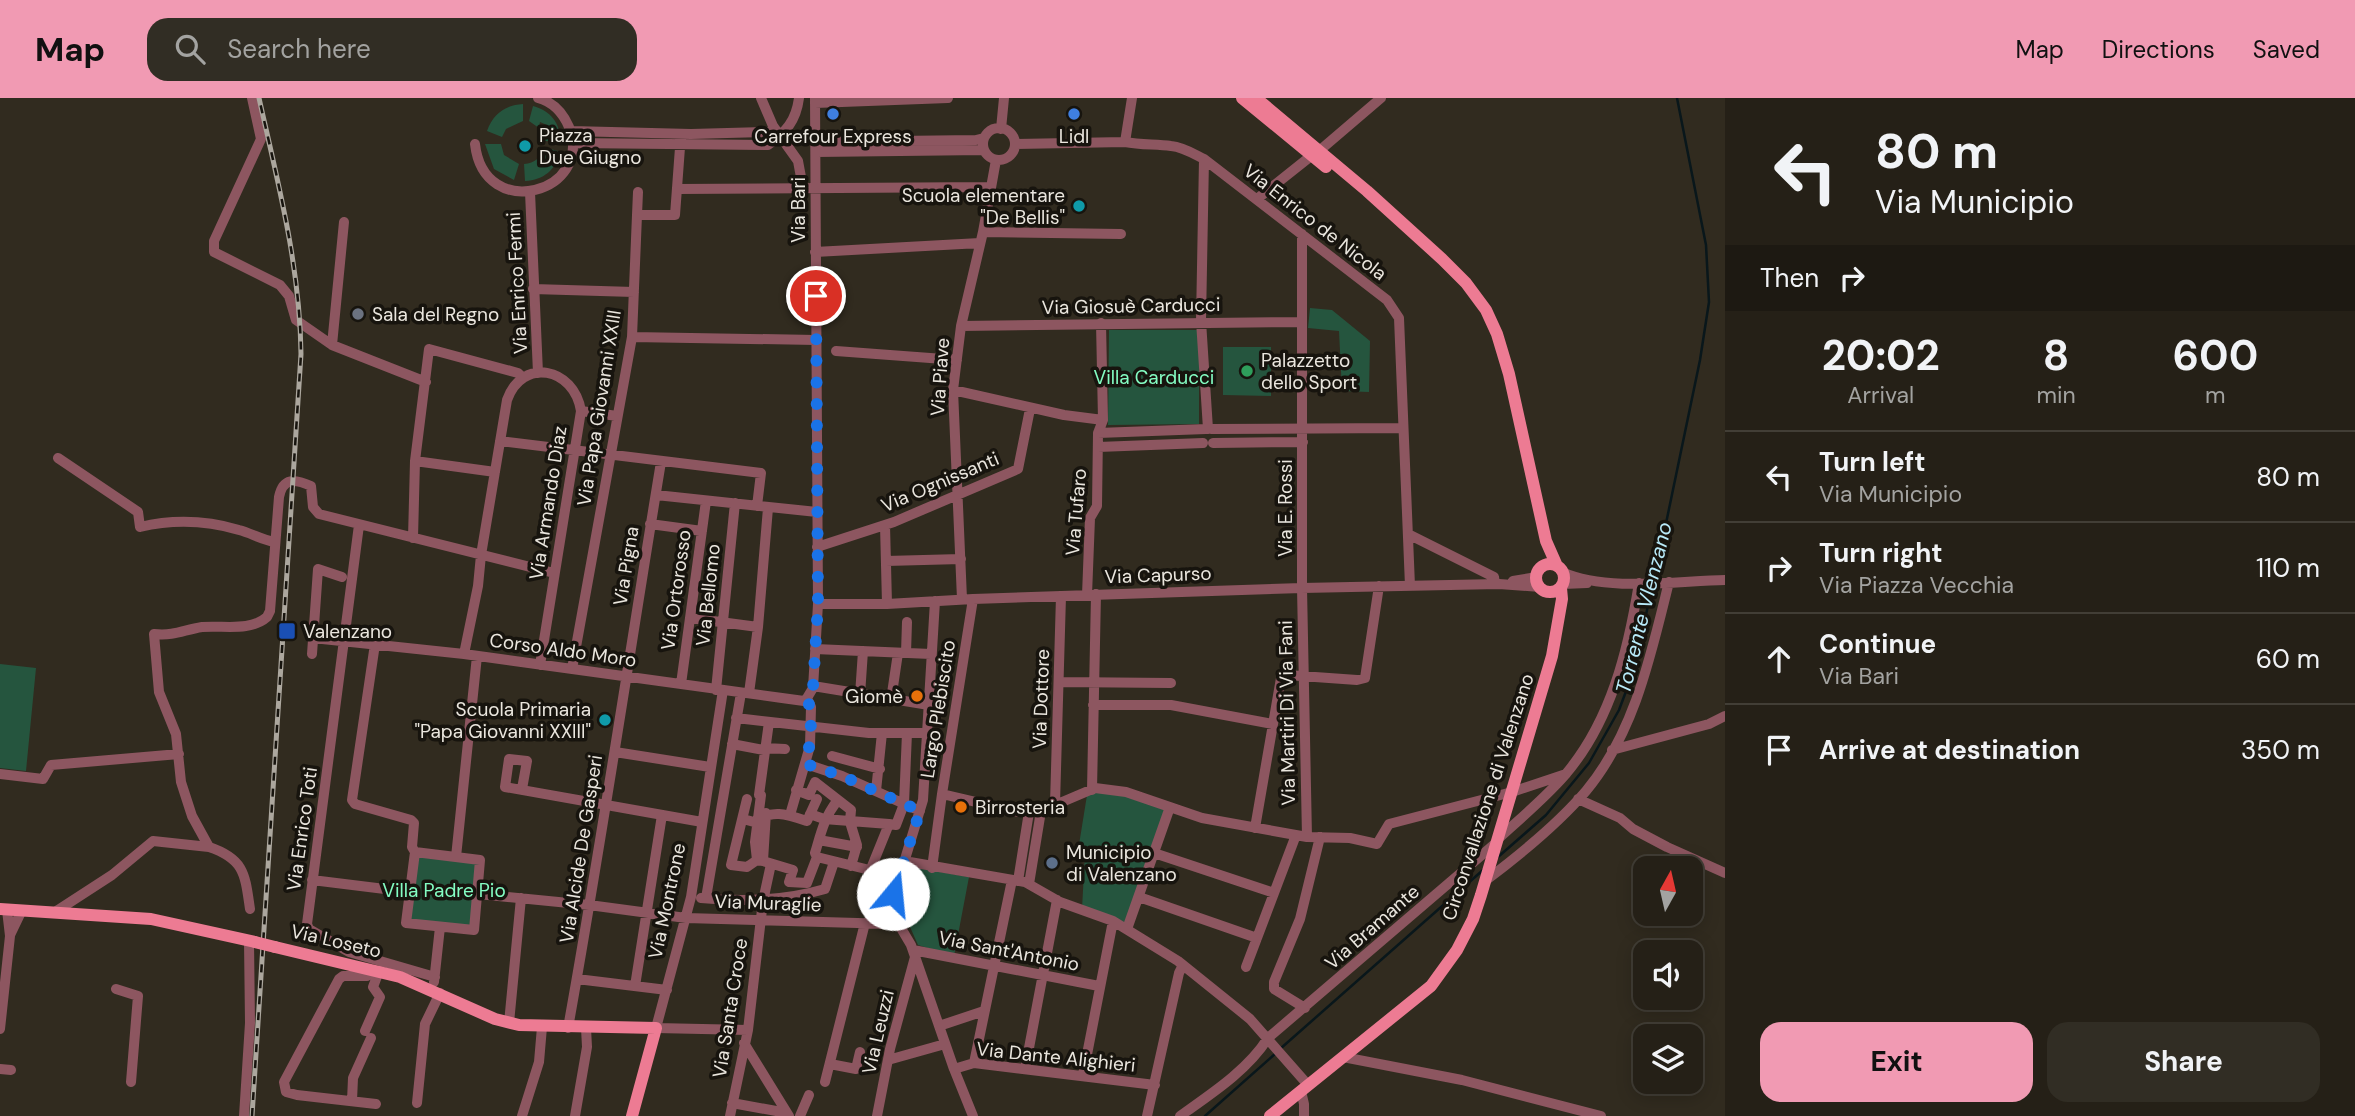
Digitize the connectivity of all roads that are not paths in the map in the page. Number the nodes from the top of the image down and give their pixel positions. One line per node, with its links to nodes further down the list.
1 (253, 98): 49 (street)
2 (538, 98): 14 (street)
3 (761, 98): 15 (street)
4 (799, 98): 15 (street)
5 (948, 98): 11 (street)
6 (1004, 98): 13 (street)
7 (1132, 98): 18 (street)
8 (1242, 98): 24 (main road, Circonvallazione di Valenzano)
9 (1256, 98): 24 (main road, Circonvallazione di Valenzano)
10 (1381, 98): 24 (street)
11 (918, 99): 12 (street)
12 (815, 100): 22 (street, Via Bari)
13 (1000, 129): 16 (street); 21 (street)
14 (571, 131): 17 (street); 19 (street)
15 (780, 137): 17 (street); 28 (street)
16 (984, 138): 22 (street); 23 (street)
17 (681, 139): 19 (street); 30 (street)
18 (1125, 142): 21 (street, Via Enrico de Nicola); 25 (street, Via Enrico de Nicola)
19 (573, 143): 32 (street)
20 (475, 144): 32 (street)
21 (1015, 144): 26 (street)
22 (816, 147): 23 (street); 29 (street, Via Bari)
23 (984, 150): 26 (street)
24 (1315, 153): 33 (street); 97 (main road, Circonvallazione di Valenzano)
25 (1204, 159): 33 (street, Via Enrico de Nicola); 43 (street)
26 (996, 160): 27 (street, Via Piave)
27 (991, 187): 29 (street); 36 (street, Via Piave)
28 (803, 188): 29 (street); 30 (street)
29 (815, 188): 40 (street, Via Bari)
30 (677, 189): 34 (street)
31 (638, 191): 34 (street, Via Papa Giovanni XXIII)
32 (530, 192): 41 (street, Via Enrico Fermi)
33 (1257, 200): 38 (street, Via Enrico de Nicola)
34 (637, 215): 42 (street, Via Papa Giovanni XXIII)
35 (344, 222): 49 (street)
36 (983, 232): 37 (street); 39 (street, Via Piave)
37 (1121, 234)
38 (1302, 234): 44 (street, Via E. Rossi); 60 (street, Via Enrico de Nicola)
39 (980, 243): 40 (street); 46 (street, Via Piave)
40 (815, 252): 48 (street, Via Bari)
41 (533, 289): 42 (street); 52 (street, Via Enrico Fermi)
42 (634, 292): 47 (street, Via Papa Giovanni XXIII)
43 (1201, 321): 44 (street, Via Giosuè Carducci); 45 (street, Via Giosuè Carducci); 61 (street)
44 (1300, 322): 63 (street, Via E. Rossi)
45 (1101, 323): 46 (street, Via Giosuè Carducci); 59 (street)
46 (961, 326): 51 (street, Via Piave)
47 (632, 337): 48 (street); 58 (street, Via Papa Giovanni XXIII)
48 (816, 340): 83 (street, Via Bari)
49 (332, 345): 54 (street)
50 (836, 351): 51 (street)
51 (957, 360): 55 (street, Via Piave)
52 (538, 373): 53 (street); 57 (street, Via Armando Diaz)
53 (523, 378): 54 (street); 66 (street)
54 (426, 383): 75 (street)
55 (953, 390): 56 (street); 78 (street, Via Piave)
56 (1030, 408): 59 (street); 78 (street, Via Ognissanti)
57 (581, 411): 58 (street); 72 (street, Via Armando Diaz)
58 (617, 416): 73 (street, Via Papa Giovanni XXIII)
59 (1103, 420): 65 (street)
60 (1403, 428): 63 (street); 88 (street)
61 (1208, 429): 62 (street); 64 (street); 69 (street)
62 (1282, 429): 63 (street); 67 (street)
63 (1303, 429): 68 (street, Via E. Rossi)
64 (1122, 432): 65 (street); 70 (street)
65 (1098, 433): 71 (street, Via Tufaro)
66 (500, 441): 72 (street); 77 (street)
67 (1282, 442): 68 (street); 69 (street)
68 (1303, 442): 104 (street, Via E. Rossi)
69 (1208, 443): 70 (street)
70 (1123, 446): 71 (street)
71 (1098, 447): 105 (street, Via Tufaro)
72 (575, 450): 73 (street); 95 (street, Via Armando Diaz)
73 (611, 455): 76 (street); 127 (street, Via Papa Giovanni XXIII)
74 (58, 458): 90 (street)
75 (415, 461): 77 (street); 89 (street)
76 (661, 462): 79 (street, Via Pigna); 82 (street)
77 (495, 472): 92 (street)
78 (958, 493): 86 (street, Via Ognissanti); 93 (street, Via Piave)
79 (656, 495): 80 (street); 84 (street, Via Pigna)
80 (706, 501): 81 (street); 87 (street, Via Ortorosso)
81 (735, 503): 82 (street); 113 (street, Via Bellomo)
82 (763, 507): 83 (street); 115 (street)
83 (817, 512): 91 (street, Via Bari)
84 (650, 524): 87 (street); 128 (street, Via Pigna)
85 (359, 525): 89 (street); 90 (street); 117 (street, Via Enrico Toti)
86 (885, 525): 91 (street, Via Ognissanti); 94 (street)
87 (702, 531): 112 (street, Via Ortorosso)
88 (1408, 534): 101 (street); 103 (street)
89 (413, 538): 92 (street)
90 (275, 542): 155 (street)
91 (817, 547): 110 (street, Via Bari)
92 (481, 555): 95 (street); 123 (street)
93 (961, 559): 94 (street); 108 (street, Via Piave)
94 (886, 561): 111 (street)
95 (554, 573): 126 (street, Via Armando Diaz)
96 (342, 576): 116 (street)
97 (1551, 579): 100 (street, Via Capurso); 101 (street, Via Capurso); 168 (main road, Circonvallazione di Valenzano)
98 (1725, 580): 99 (street, Via Capurso)
99 (1667, 582): 100 (street, Via Capurso); 153 (street)
100 (1641, 583): 162 (street, Via Bramante)
101 (1497, 584): 103 (street, Via Capurso)
102 (1379, 586): 103 (street, Via Capurso); 104 (street, Via Capurso); 129 (street)
103 (1410, 586)
104 (1302, 588): 105 (street, Via Capurso); 129 (street, Via Martiri Di Via Fani)
105 (1092, 595): 106 (street, Via Capurso); 131 (street, Via Tufaro)
106 (1062, 596): 107 (street, Via Capurso); 130 (street, Via Dottore)
107 (974, 598): 108 (street, Via Capurso); 169 (street, Largo Plebiscito)
108 (962, 599): 109 (street, Via Capurso)
109 (935, 601): 111 (street, Via Capurso); 124 (street, Largo Plebiscito)
110 (818, 604): 111 (street, Via Capurso); 119 (street, Via Bari)
111 (887, 604)
112 (690, 618): 113 (street); 133 (street, Via Ortorosso)
113 (721, 622): 115 (street); 135 (street, Via Bellomo)
114 (907, 622): 121 (street)
115 (758, 627): 136 (street)
116 (313, 638): 117 (street, Corso Aldo Moro); 122 (street)
117 (344, 640): 118 (street, Corso Aldo Moro); 211 (street, Via Enrico Toti)
118 (375, 644): 123 (street, Corso Aldo Moro); 198 (street)
119 (815, 649): 120 (street); 134 (street, Via Bari)
120 (863, 651): 121 (street); 137 (street)
121 (902, 653): 124 (street); 139 (street)
122 (312, 654)
123 (464, 654): 125 (street, Corso Aldo Moro)
124 (931, 654): 140 (street, Largo Plebiscito)
125 (477, 656): 126 (street, Corso Aldo Moro); 200 (street)
126 (540, 665): 127 (street, Corso Aldo Moro)
127 (572, 669): 128 (street, Corso Aldo Moro)
128 (625, 676): 133 (street, Corso Aldo Moro); 154 (street, Via Alcide De Gasperi)
129 (1304, 676): 145 (street); 191 (street, Via Martiri Di Via Fani)
130 (1059, 682): 131 (street); 175 (street, Via Dottore)
131 (1094, 683): 132 (street); 141 (street, Via Tufaro)
132 (1171, 683)
133 (681, 684): 135 (street, Corso Aldo Moro)
134 (813, 686): 137 (street); 138 (street, Via Bari)
135 (719, 690): 136 (street, Corso Aldo Moro); 159 (street, Via Montrone)
136 (745, 693): 138 (street, Corso Aldo Moro); 143 (street)
137 (860, 695): 139 (street)
138 (807, 698): 146 (street)
139 (891, 700): 140 (street)
140 (929, 705): 149 (street, Largo Plebiscito)
141 (1093, 705): 145 (street); 166 (street, Via Tufaro)
142 (1725, 716): 153 (street)
143 (736, 718): 144 (street); 150 (street)
144 (769, 722): 146 (street); 151 (street, Via Santa Croce)
145 (1273, 724): 190 (street)
146 (809, 727): 147 (street); 158 (street)
147 (882, 733): 148 (street); 160 (street)
148 (907, 733): 149 (street); 174 (street)
149 (927, 733): 178 (street, Largo Plebiscito)
150 (732, 744): 151 (street); 220 (street)
151 (764, 749): 152 (street); 183 (street, Via Santa Croce)
152 (785, 749)
153 (1612, 750): 172 (street)
154 (615, 752): 159 (street); 176 (street, Via Alcide De Gasperi)
155 (179, 754): 161 (street); 195 (street)
156 (832, 756): 157 (street)
157 (847, 760): 160 (street); 163 (street)
158 (806, 764): 163 (street); 165 (street)
159 (710, 767): 187 (street, Via Montrone)
160 (880, 769): 167 (street)
161 (0, 774)
162 (1566, 774): 168 (street); 194 (street, Via Bramante)
163 (842, 776): 167 (street)
164 (522, 789): 176 (street)
165 (796, 790): 173 (street); 184 (street)
166 (1092, 790): 175 (street); 177 (street)
167 (876, 792): 174 (street)
168 (1512, 792): 192 (street); 194 (main road, Circonvallazione di Valenzano)
169 (942, 794): 180 (street); 206 (street, Largo Plebiscito)
170 (747, 799): 185 (street)
171 (817, 799): 181 (street)
172 (1578, 799): 208 (street); 210 (street)
173 (837, 801): 186 (street); 188 (street)
174 (904, 804): 178 (street); 189 (street)
175 (1055, 804): 179 (street)
176 (607, 805): 182 (street); 223 (street, Via Alcide De Gasperi)
177 (1170, 807): 190 (street); 199 (street)
178 (920, 811): 204 (street, Largo Plebiscito)
179 (1041, 811): 180 (street); 213 (street)
180 (1029, 812): 212 (street)
181 (810, 814): 184 (street); 186 (street)
182 (662, 815): 187 (street); 228 (street)
183 (762, 816): 184 (street); 185 (street); 202 (street, Via Santa Croce)
184 (790, 816)
185 (743, 819): 197 (street)
186 (824, 819): 188 (street); 193 (street)
187 (702, 822): 217 (street, Via Montrone)
188 (850, 822): 189 (street); 196 (street)
189 (889, 824): 207 (street)
190 (1255, 828): 191 (street)
191 (1301, 836): 192 (street); 215 (street)
192 (1320, 837): 253 (street)
193 (819, 840): 196 (street); 201 (street)
194 (1498, 841): 210 (main road, Circonvallazione di Valenzano); 253 (street, Via Bramante)
195 (209, 847): 225 (street); 227 (street)
196 (857, 847): 205 (street)
197 (736, 849): 202 (street); 202 (street)
198 (415, 852): 200 (street); 214 (street)
199 (1154, 853): 215 (street); 218 (street)
200 (456, 857): 216 (street)
201 (817, 857): 202 (street); 203 (street)
202 (762, 860): 222 (street, Via Santa Croce)
203 (834, 862): 205 (street); 222 (street)
204 (904, 862): 206 (street); 209 (street, Largo Plebiscito)
205 (851, 866): 207 (street)
206 (932, 867): 212 (street)
207 (870, 871): 209 (street)
208 (1725, 873)
209 (898, 877): 230 (street, Largo Plebiscito)
210 (1486, 879): 267 (main road, Circonvallazione di Valenzano)
211 (312, 880): 214 (street); 246 (street, Via Enrico Toti)
212 (1015, 880): 213 (street); 242 (street)
213 (1029, 884): 221 (street)
214 (409, 892): 234 (street)
215 (1274, 893): 237 (street)
216 (478, 894): 219 (street, Via Muraglie); 234 (street)
217 (691, 897): 220 (street); 229 (street, Via Montrone)
218 (1139, 897): 235 (street); 237 (street)
219 (522, 898): 223 (street, Via Muraglie); 255 (street)
220 (706, 898): 222 (street)
221 (1057, 900): 231 (street); 245 (street)
222 (763, 901): 232 (street, Via Santa Croce)
223 (589, 905): 228 (street, Via Muraglie); 247 (street, Via Alcide De Gasperi)
224 (4, 909): 226 (main road, Via Loseto); 236 (street)
225 (250, 909)
226 (22, 911): 227 (main road, Via Loseto); 236 (street)
227 (55, 912): 238 (main road, Via Loseto)
228 (647, 913): 229 (street, Via Muraglie); 248 (street)
229 (686, 918): 232 (street, Via Muraglie); 252 (street, Via Montrone)
230 (894, 919): 233 (street, Via Muraglie); 240 (street)
231 (1113, 920): 235 (street); 249 (street)
232 (762, 921): 233 (street, Via Muraglie); 262 (street, Via Santa Croce)
233 (865, 923): 269 (street)
234 (440, 927): 246 (street)
235 (1128, 929): 241 (street)
236 (10, 936): 239 (street)
237 (1257, 938): 243 (street)
238 (252, 942): 244 (main road, Via Loseto, bridge); 284 (street)
239 (4, 948): 261 (street)
240 (914, 953): 242 (street, Via Sant'Antonio); 256 (street); 268 (street, Via Leuzzi)
241 (1183, 965): 263 (street); 276 (street)
242 (995, 967): 245 (street, Via Sant'Antonio); 254 (street)
243 (1246, 967)
244 (376, 970): 251 (main road, Via Loseto); 279 (street); 279 (street)
245 (1043, 975): 249 (street, Via Sant'Antonio); 272 (street)
246 (435, 977): 251 (street)
247 (577, 979): 248 (street); 258 (street, Via Alcide De Gasperi)
248 (635, 986): 252 (street)
249 (1099, 986): 273 (street)
250 (116, 989): 274 (street)
251 (433, 990): 255 (main road, Via Loseto); 280 (street)
252 (667, 990): 260 (street, Via Montrone)
253 (1305, 1008): 263 (street, Via Bramante)
254 (984, 1012): 256 (street); 270 (street)
255 (509, 1023): 257 (main road, Via Loseto)
256 (939, 1026): 265 (street)
257 (542, 1027): 258 (main road, Via Loseto); 285 (street)
258 (568, 1028): 259 (main road, Via Loseto)
259 (586, 1028): 260 (main road, Via Loseto); 286 (street)
260 (656, 1028): 262 (street); 287 (main road, Via Montrone)
261 (0, 1029)
262 (748, 1030): 264 (street, Via Santa Croce)
263 (1270, 1040): 277 (street); 293 (street, Via Bramante)
264 (744, 1044): 282 (street, Via Santa Croce); 283 (street)
265 (945, 1044): 268 (street); 271 (street)
266 (860, 1052): 269 (street)
267 (1343, 1057): 277 (main road, Circonvallazione di Valenzano); 296 (street)
268 (888, 1059): 290 (street, Via Leuzzi)
269 (830, 1063): 275 (street)
270 (974, 1063): 271 (street, Via Dante Alighieri); 272 (street, Via Dante Alighieri)
271 (954, 1069): 291 (street)
272 (1025, 1069): 273 (street, Via Dante Alighieri)
273 (1083, 1075): 276 (street, Via Dante Alighieri)
274 (131, 1082)
275 (825, 1082)
276 (1155, 1085): 292 (street)
277 (1304, 1088): 294 (main road, Circonvallazione di Valenzano); 295 (street)
278 (809, 1095): 289 (street)
279 (352, 1101): 281 (street)
280 (417, 1103)
281 (376, 1104)
282 (732, 1104): 283 (street); 288 (street, Via Santa Croce)
283 (788, 1115)
284 (244, 1116)
285 (522, 1116)
286 (575, 1116)
287 (632, 1116)
288 (730, 1116)
289 (800, 1116)
290 (877, 1116)
291 (973, 1116)
292 (1151, 1116)
293 (1180, 1116)
294 (1270, 1116)
295 (1304, 1116)
296 (1601, 1116)

